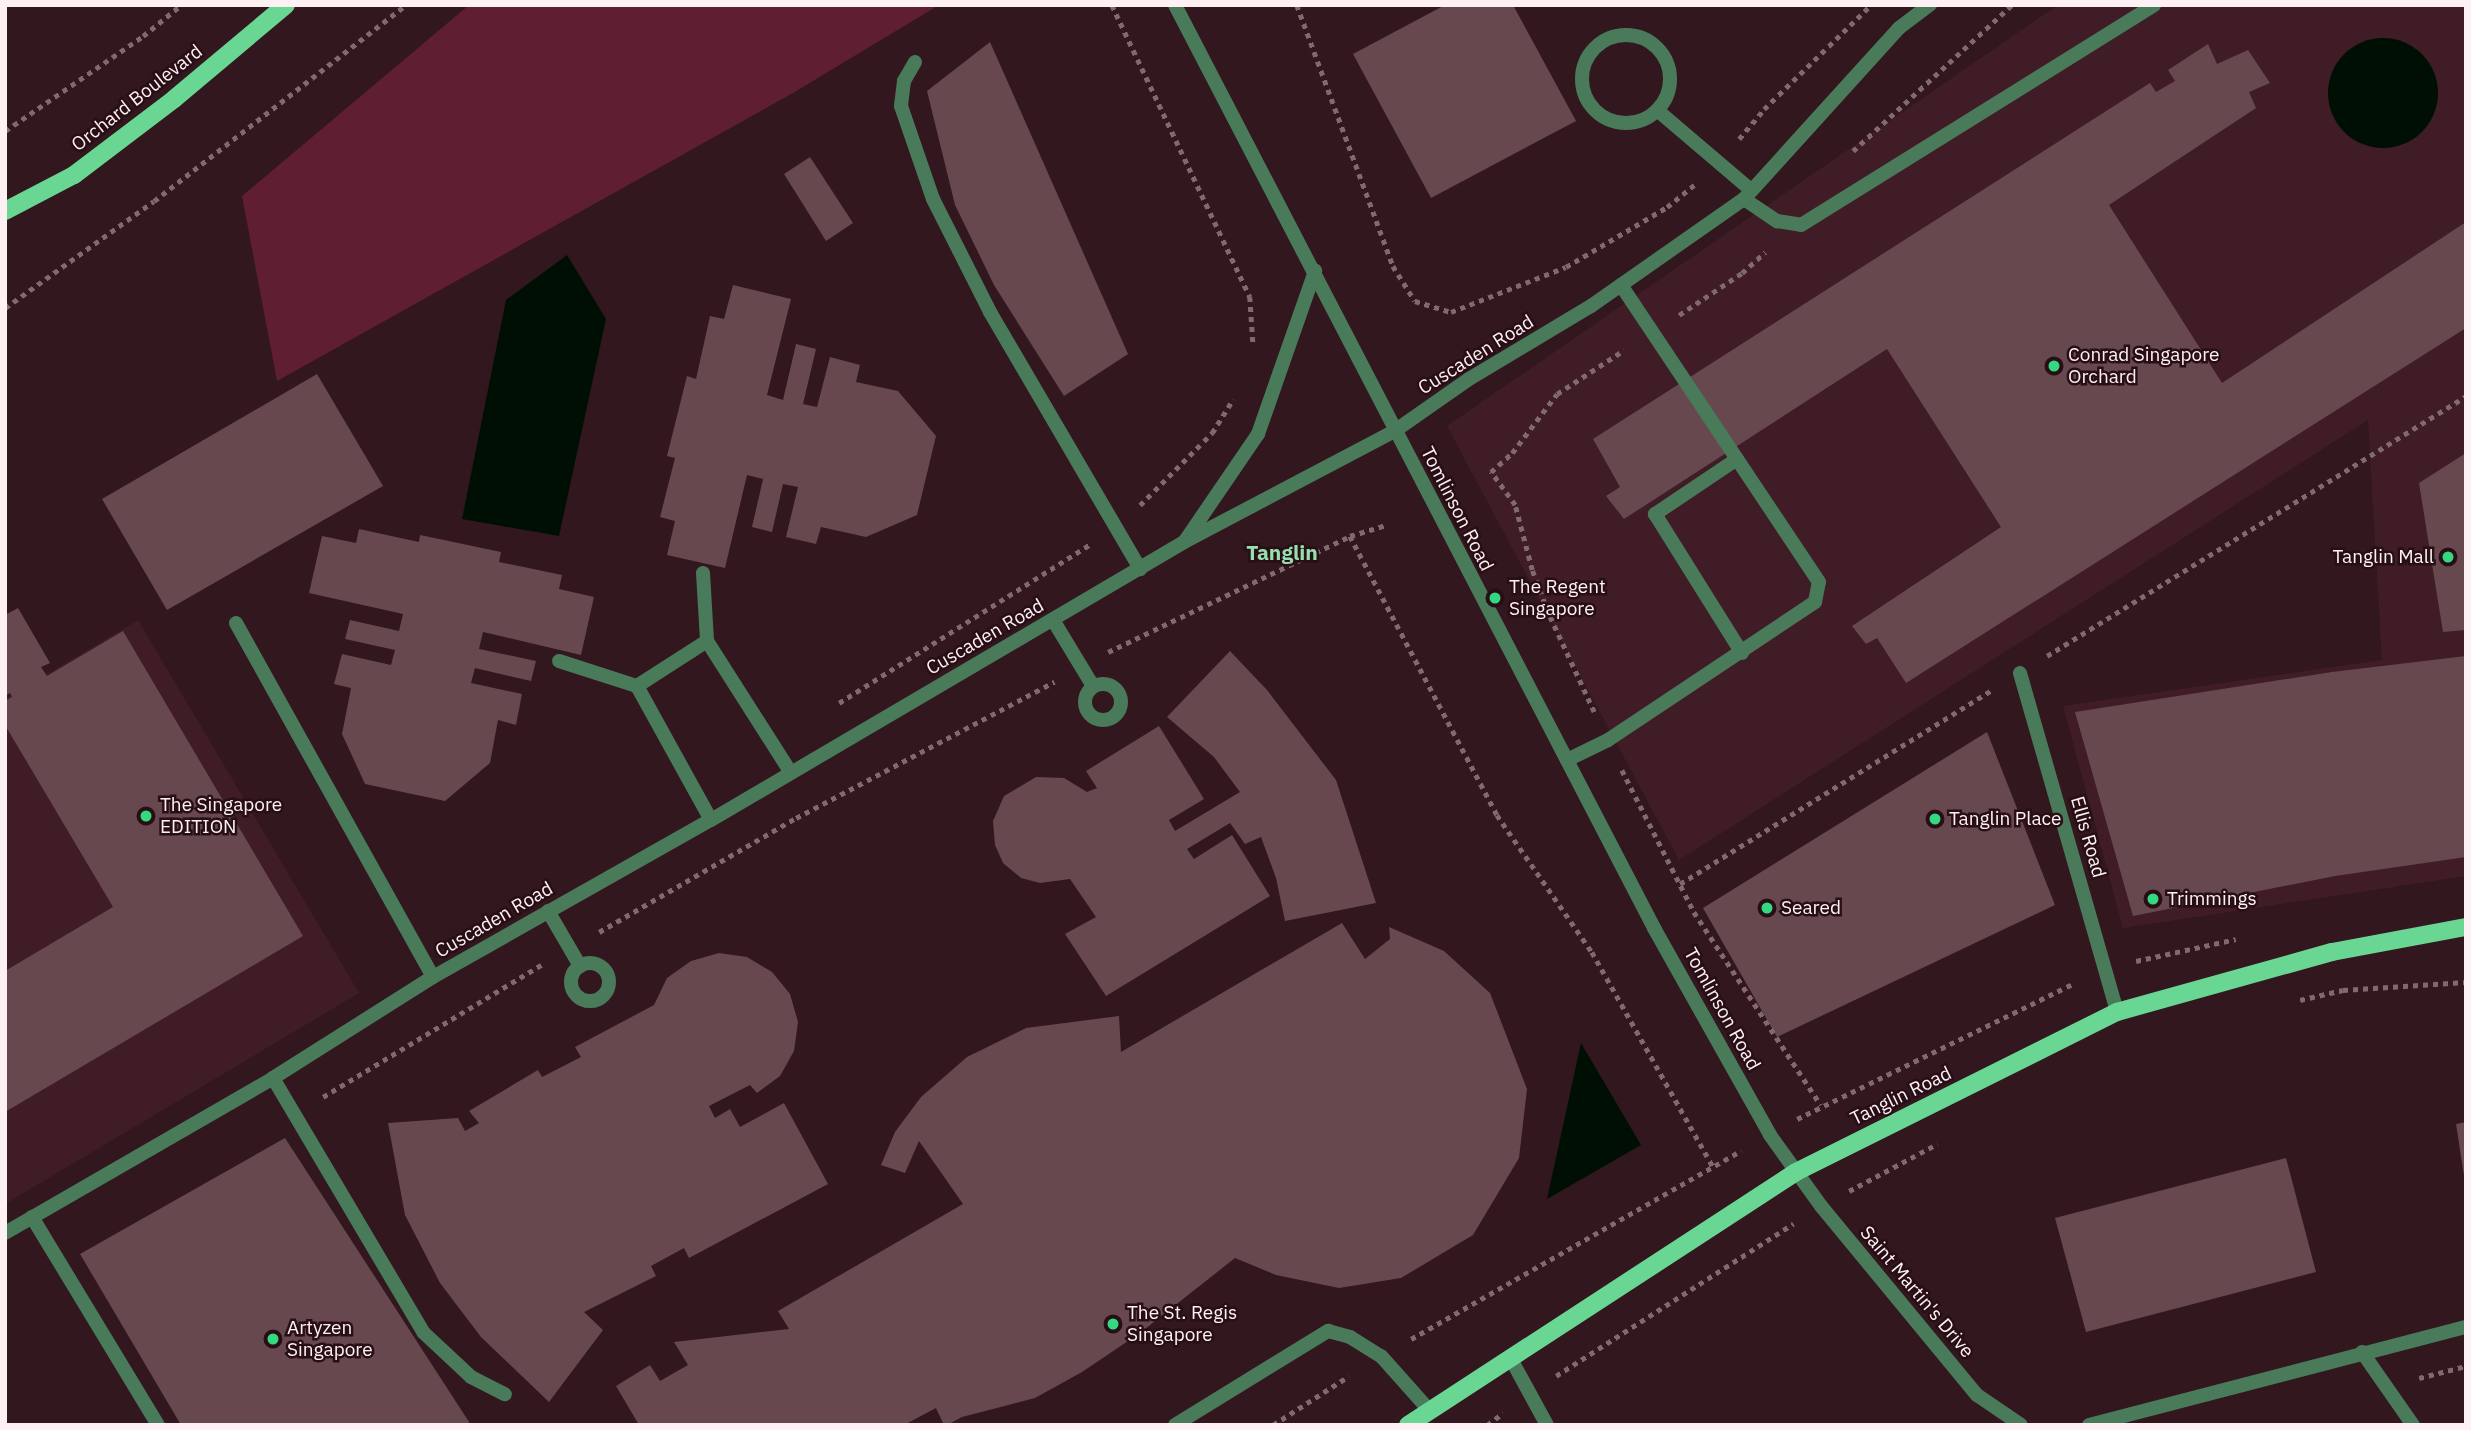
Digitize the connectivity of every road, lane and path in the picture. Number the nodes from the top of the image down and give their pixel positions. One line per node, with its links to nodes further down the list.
1 (181, 5): 11 (path)
2 (286, 5): 14 (main road, Orchard Boulevard)
3 (406, 5): 17 (path)
4 (1175, 5): 15 (street, Tomlinson Road)
5 (1297, 5): 12 (path)
6 (1871, 5): 12 (path)
7 (1930, 5): 13 (street, Cuscaden Road)
8 (2154, 5): 13 (street)
9 (915, 62): 25 (street)
10 (1657, 110): 10 (street); 12 (street)
11 (5, 131)
12 (1719, 164): 13 (street)
13 (1747, 195): 16 (street, Cuscaden Road)
14 (5, 211)
15 (1315, 271): 19 (street, Tomlinson Road); 24 (street)
16 (1621, 285): 19 (street, Cuscaden Road); 20 (street)
17 (5, 308)
18 (2466, 396): 33 (path)
19 (1396, 430): 24 (street, Cuscaden Road); 37 (street, Tomlinson Road)
20 (1737, 459): 30 (street); 30 (street)
21 (1491, 472): 36 (path)
22 (1387, 525): 23 (path)
23 (1350, 536): 32 (path); 53 (path)
24 (1184, 542): 25 (street, Cuscaden Road)
25 (1140, 569): 27 (street, Cuscaden Road)
26 (702, 573): 29 (street)
27 (1053, 620): 32 (street); 38 (street, Cuscaden Road)
28 (236, 623): 45 (street)
29 (707, 640): 34 (street); 38 (street)
30 (1742, 653): 36 (street)
31 (559, 661): 34 (street)
32 (1083, 667): 35 (street); 43 (path)
33 (2020, 673): 40 (path); 48 (street, Ellis Road)
34 (638, 686): 39 (street)
35 (1093, 686)
36 (1608, 740): 37 (street); 40 (path)
37 (1567, 760): 54 (street, Tomlinson Road)
38 (791, 773): 39 (street, Cuscaden Road)
39 (711, 820): 41 (street, Cuscaden Road)
40 (1680, 884): 50 (path)
41 (548, 911): 43 (street); 45 (street, Cuscaden Road)
42 (2466, 928): 48 (main road, Tanglin Road)
43 (569, 949): 44 (street); 51 (path)
44 (580, 966)
45 (432, 977): 49 (street, Cuscaden Road)
46 (2466, 982): 47 (path)
47 (2289, 1003)
48 (2117, 1012): 54 (main road, Tanglin Road)
49 (273, 1078): 51 (street); 56 (street, Cuscaden Road)
50 (1822, 1105)
51 (294, 1114): 64 (street)
52 (1939, 1143): 55 (path)
53 (1713, 1167)
54 (1796, 1172): 55 (street, Saint Martin's Drive); 60 (main road, Tanglin Road)
55 (1821, 1206): 63 (path); 71 (street, Saint Martin's Drive)
56 (32, 1217): 57 (street, Cuscaden Road); 66 (street)
57 (5, 1233)
58 (2466, 1327): 59 (street)
59 (2362, 1352): 62 (street); 72 (street)
60 (1511, 1359): 63 (street); 65 (main road, Tanglin Road)
61 (2466, 1366): 62 (path)
62 (2386, 1387): 73 (street)
63 (1529, 1393): 69 (path); 70 (street)
64 (505, 1394)
65 (1430, 1411): 67 (street); 68 (main road, Tanglin Road)
66 (158, 1425)
67 (1175, 1425)
68 (1408, 1425)
69 (1486, 1425)
70 (1547, 1425)
71 (2021, 1425)
72 (2090, 1425)
73 (2413, 1425)

